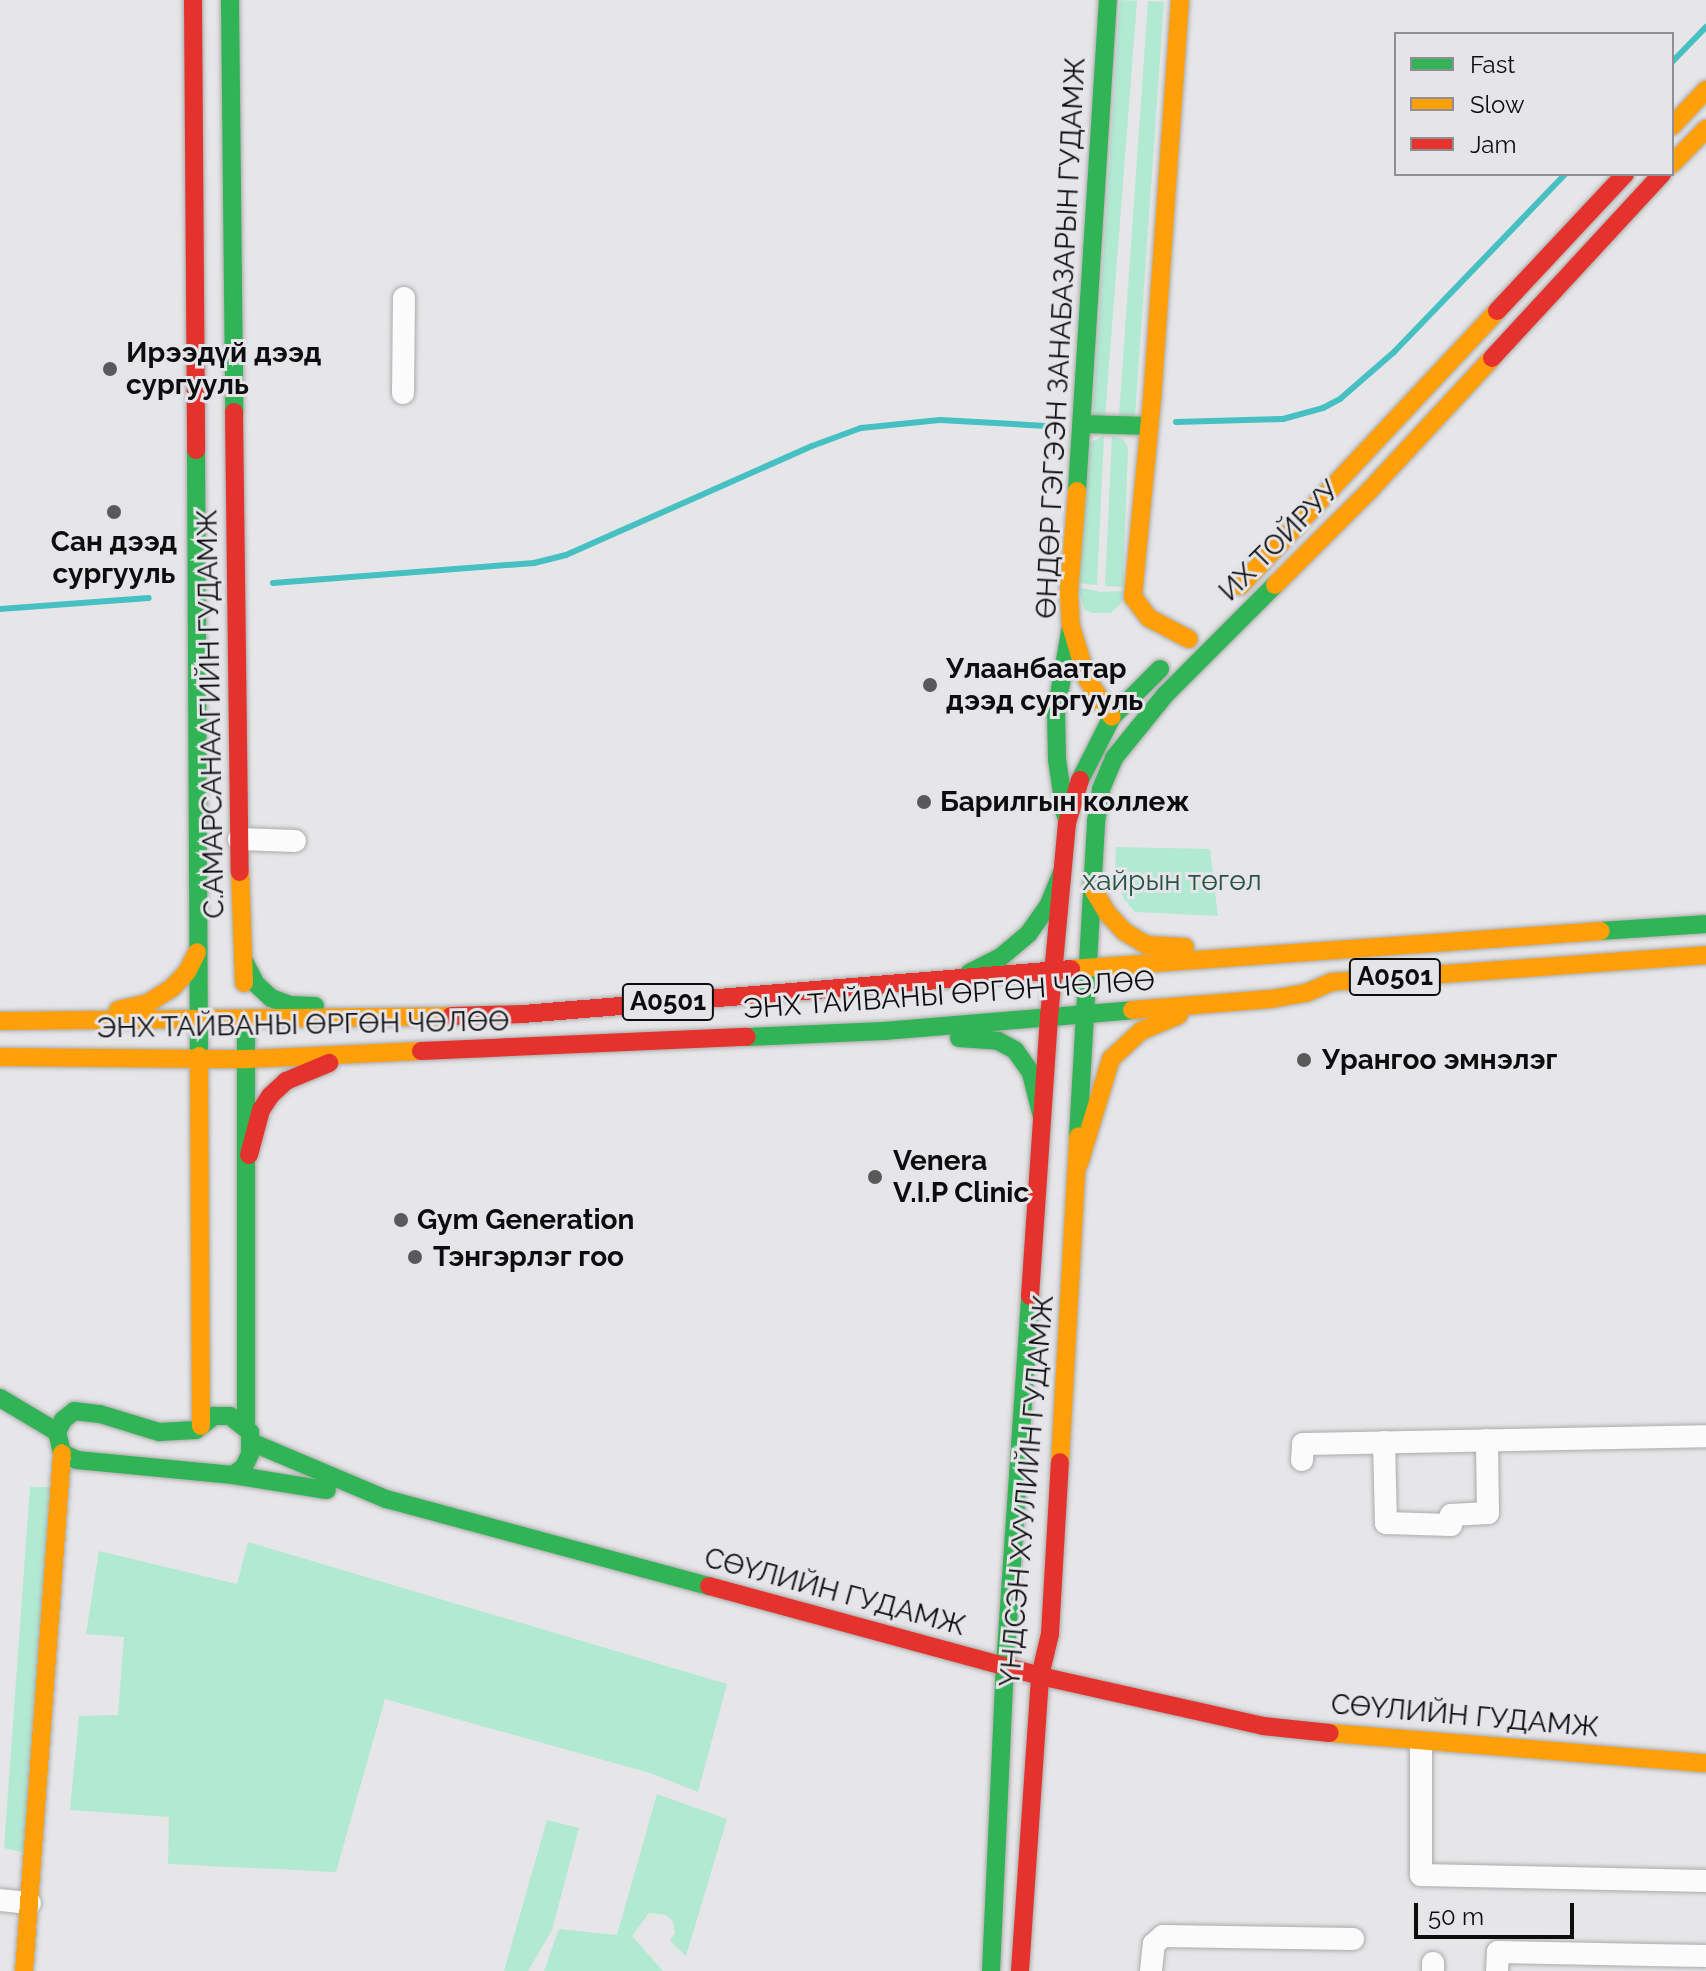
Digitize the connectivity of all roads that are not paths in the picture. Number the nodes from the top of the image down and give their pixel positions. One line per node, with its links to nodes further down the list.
1 (193, 0): 24 (main road, С.АМАРСАНААГИЙН ГУДАМЖ)
2 (230, 0): 19 (main road, С.АМАРСАНААГИЙН ГУДАМЖ)
3 (1108, 0): 13 (main road, ӨНДӨР ГЭГЭЭН ЗАНАБАЗАРЫН ГУДАМЖ)
4 (1180, 0): 14 (main road)
5 (1706, 90): 6 (main road)
6 (1674, 124)
7 (1706, 129): 8 (main road)
8 (1674, 162)
9 (1623, 176): 15 (main road, ИХ ТОЙРУУ)
10 (1660, 176): 22 (main road, ИХ ТОЙРУУ)
11 (404, 298): 12 (street)
12 (403, 393)
13 (1083, 424): 14 (main road); 16 (main road, ӨНДӨР ГЭГЭЭН ЗАНАБАЗАРЫН ГУДАМЖ)
14 (1149, 426): 17 (main road)
15 (1230, 596)
16 (1071, 626): 17 (main road, ӨНДӨР ГЭГЭЭН ЗАНАБАЗАРЫН ГУДАМЖ); 18 (main road)
17 (1112, 717): 18 (main road)
18 (1067, 823): 21 (main road)
19 (239, 839): 20 (street); 27 (main road, С.АМАРСАНААГИЙН ГУДАМЖ)
20 (295, 841)
21 (1062, 871): 29 (main road); 30 (main road)
22 (1094, 891): 25 (main road); 28 (main road, ИХ ТОЙРУУ)
23 (1706, 924): 25 (main road, ЭНХ ТАЙВАНЫ ӨРГӨН ЧӨЛӨӨ / A0501)
24 (197, 952): 35 (main road); 36 (main road, С.АМАРСАНААГИЙН ГУДАМЖ)
25 (1324, 953): 28 (main road, ЭНХ ТАЙВАНЫ ӨРГӨН ЧӨЛӨӨ / A0501)
26 (1706, 955): 31 (main road, ЭНХ ТАЙВАНЫ ӨРГӨН ЧӨЛӨӨ / A0501)
27 (243, 959): 32 (main road); 37 (main road, С.АМАРСАНААГИЙН ГУДАМЖ)
28 (1089, 968): 29 (main road, ЭНХ ТАЙВАНЫ ӨРГӨН ЧӨЛӨӨ / A0501); 33 (main road, ИХ ТОЙРУУ)
29 (1052, 970): 30 (main road, ЭНХ ТАЙВАНЫ ӨРГӨН ЧӨЛӨӨ / A0501); 34 (main road)
30 (962, 976): 32 (main road, ЭНХ ТАЙВАНЫ ӨРГӨН ЧӨЛӨӨ / A0501)
31 (1201, 1005): 33 (main road, ЭНХ ТАЙВАНЫ ӨРГӨН ЧӨЛӨӨ / A0501); 46 (main road)
32 (422, 1015): 37 (main road, ЭНХ ТАЙВАНЫ ӨРГӨН ЧӨЛӨӨ / A0501)
33 (1087, 1015): 34 (main road, ЭНХ ТАЙВАНЫ ӨРГӨН ЧӨЛӨӨ / A0501); 46 (main road, ҮНДСЭН ХУУЛИЙН ГУДАМЖ)
34 (1049, 1017): 39 (main road, ЭНХ ТАЙВАНЫ ӨРГӨН ЧӨЛӨӨ / A0501); 44 (main road, ҮНДСЭН ХУУЛИЙН ГУДАМЖ)
35 (79, 1018): 36 (main road, ЭНХ ТАЙВАНЫ ӨРГӨН ЧӨЛӨӨ / A0501); 38 (main road, ЭНХ ТАЙВАНЫ ӨРГӨН ЧӨЛӨӨ / A0501)
36 (200, 1019): 37 (main road, ЭНХ ТАЙВАНЫ ӨРГӨН ЧӨЛӨӨ / A0501); 42 (main road, С.АМАРСАНААГИЙН ГУДАМЖ)
37 (246, 1020): 43 (main road, С.АМАРСАНААГИЙН ГУДАМЖ)
38 (0, 1021)
39 (884, 1031): 40 (main road, ЭНХ ТАЙВАНЫ ӨРГӨН ЧӨЛӨӨ / A0501); 44 (main road)
40 (350, 1056): 43 (main road, ЭНХ ТАЙВАНЫ ӨРГӨН ЧӨЛӨӨ / A0501); 45 (main road)
41 (0, 1057): 42 (main road, ЭНХ ТАЙВАНЫ ӨРГӨН ЧӨЛӨӨ / A0501)
42 (199, 1057): 43 (main road, ЭНХ ТАЙВАНЫ ӨРГӨН ЧӨЛӨӨ / A0501); 48 (main road, С.АМАРСАНААГИЙН ГУДАМЖ)
43 (247, 1059): 45 (main road, С.АМАРСАНААГИЙН ГУДАМЖ)
44 (1042, 1117): 58 (main road, ҮНДСЭН ХУУЛИЙН ГУДАМЖ)
45 (249, 1155): 50 (main road, С.АМАРСАНААГИЙН ГУДАМЖ)
46 (1079, 1164): 59 (main road, ҮНДСЭН ХУУЛИЙН ГУДАМЖ)
47 (0, 1398): 49 (main road)
48 (201, 1426): 49 (main road, СӨҮЛИЙН ГУДАМЖ); 50 (main road, СӨҮЛИЙН ГУДАМЖ)
49 (57, 1432): 54 (main road)
50 (249, 1434): 56 (main road); 57 (main road, СӨҮЛИЙН ГУДАМЖ)
51 (1706, 1436): 52 (street)
52 (1487, 1440): 53 (street); 53 (street)
53 (1384, 1442): 55 (street)
54 (62, 1453): 56 (main road); 64 (main road)
55 (1302, 1460)
56 (233, 1475): 57 (main road)
57 (386, 1499): 58 (main road, СӨҮЛИЙН ГУДАМЖ)
58 (1005, 1666): 59 (main road, СӨҮЛИЙН ГУДАМЖ); 68 (main road, ҮНДСЭН ХУУЛИЙН ГУДАМЖ)
59 (1040, 1676): 60 (main road, СӨҮЛИЙН ГУДАМЖ); 69 (main road, ҮНДСЭН ХУУЛИЙН ГУДАМЖ)
60 (1421, 1743): 61 (main road, СӨҮЛИЙН ГУДАМЖ); 62 (street)
61 (1706, 1763)
62 (1706, 1881)
63 (0, 1900): 64 (street)
64 (30, 1903): 67 (main road)
65 (1353, 1939): 70 (street)
66 (1706, 1956): 71 (street)
67 (24, 1971)
68 (991, 1971)
69 (1020, 1971)
70 (1151, 1971)
71 (1497, 1971)

